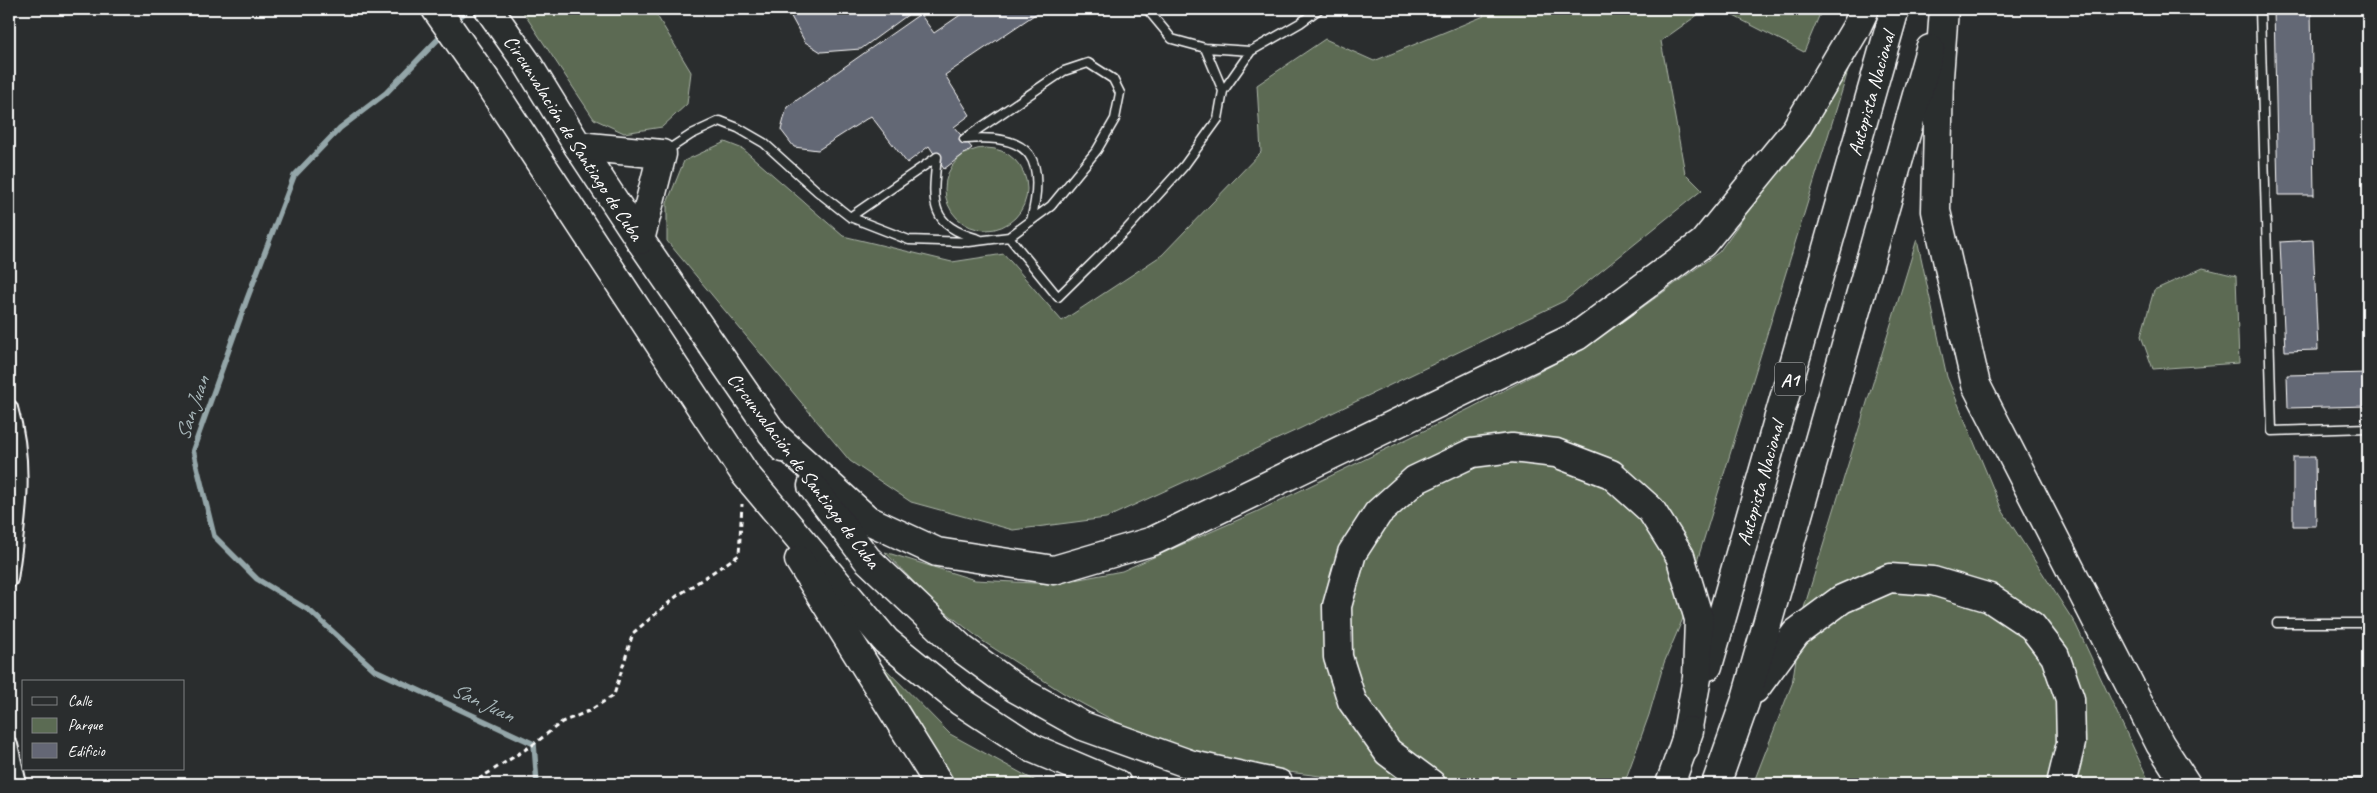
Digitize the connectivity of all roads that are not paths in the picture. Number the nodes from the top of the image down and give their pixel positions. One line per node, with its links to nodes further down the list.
1 (436, 9): 22 (highway, Circunvalación de Santiago de Cuba)
2 (489, 9): 12 (highway, Circunvalación de Santiago de Cuba)
3 (1147, 9): 9 (lane)
4 (1319, 9): 10 (lane)
5 (1865, 9): 21 (highway)
6 (1895, 9): 28 (highway, Autopista Nacional / A1)
7 (1943, 9): 26 (highway, A1); 38 (highway)
8 (2260, 9): 20 (lane)
9 (1205, 48): 10 (lane); 11 (lane)
10 (1251, 51): 11 (lane)
11 (1224, 91): 16 (lane)
12 (578, 146): 13 (highway); 17 (highway, Circunvalación de Santiago de Cuba)
13 (662, 154): 14 (lane); 17 (highway)
14 (850, 217): 18 (lane); 18 (lane)
15 (1031, 221): 15 (lane); 16 (lane)
16 (1009, 238): 18 (lane)
17 (640, 240): 21 (highway, Circunvalación de Santiago de Cuba)
18 (984, 240)
19 (9, 408): 23 (street)
20 (2368, 428)
21 (772, 433): 33 (highway, Circunvalación de Santiago de Cuba)
22 (745, 474): 31 (highway); 32 (highway, Circunvalación de Santiago de Cuba)
23 (9, 579)
24 (2277, 623): 25 (lane)
25 (2368, 623)
26 (1745, 702): 36 (highway, A1); 37 (highway)
27 (9, 745): 30 (street)
28 (1684, 749): 34 (highway); 35 (highway, Autopista Nacional / A1)
29 (2321, 783): 39 (lane)
30 (18, 784)
31 (939, 784)
32 (1117, 784)
33 (1279, 784)
34 (1431, 784)
35 (1670, 784)
36 (1716, 784)
37 (2062, 784)
38 (2186, 784)
39 (2368, 784)

